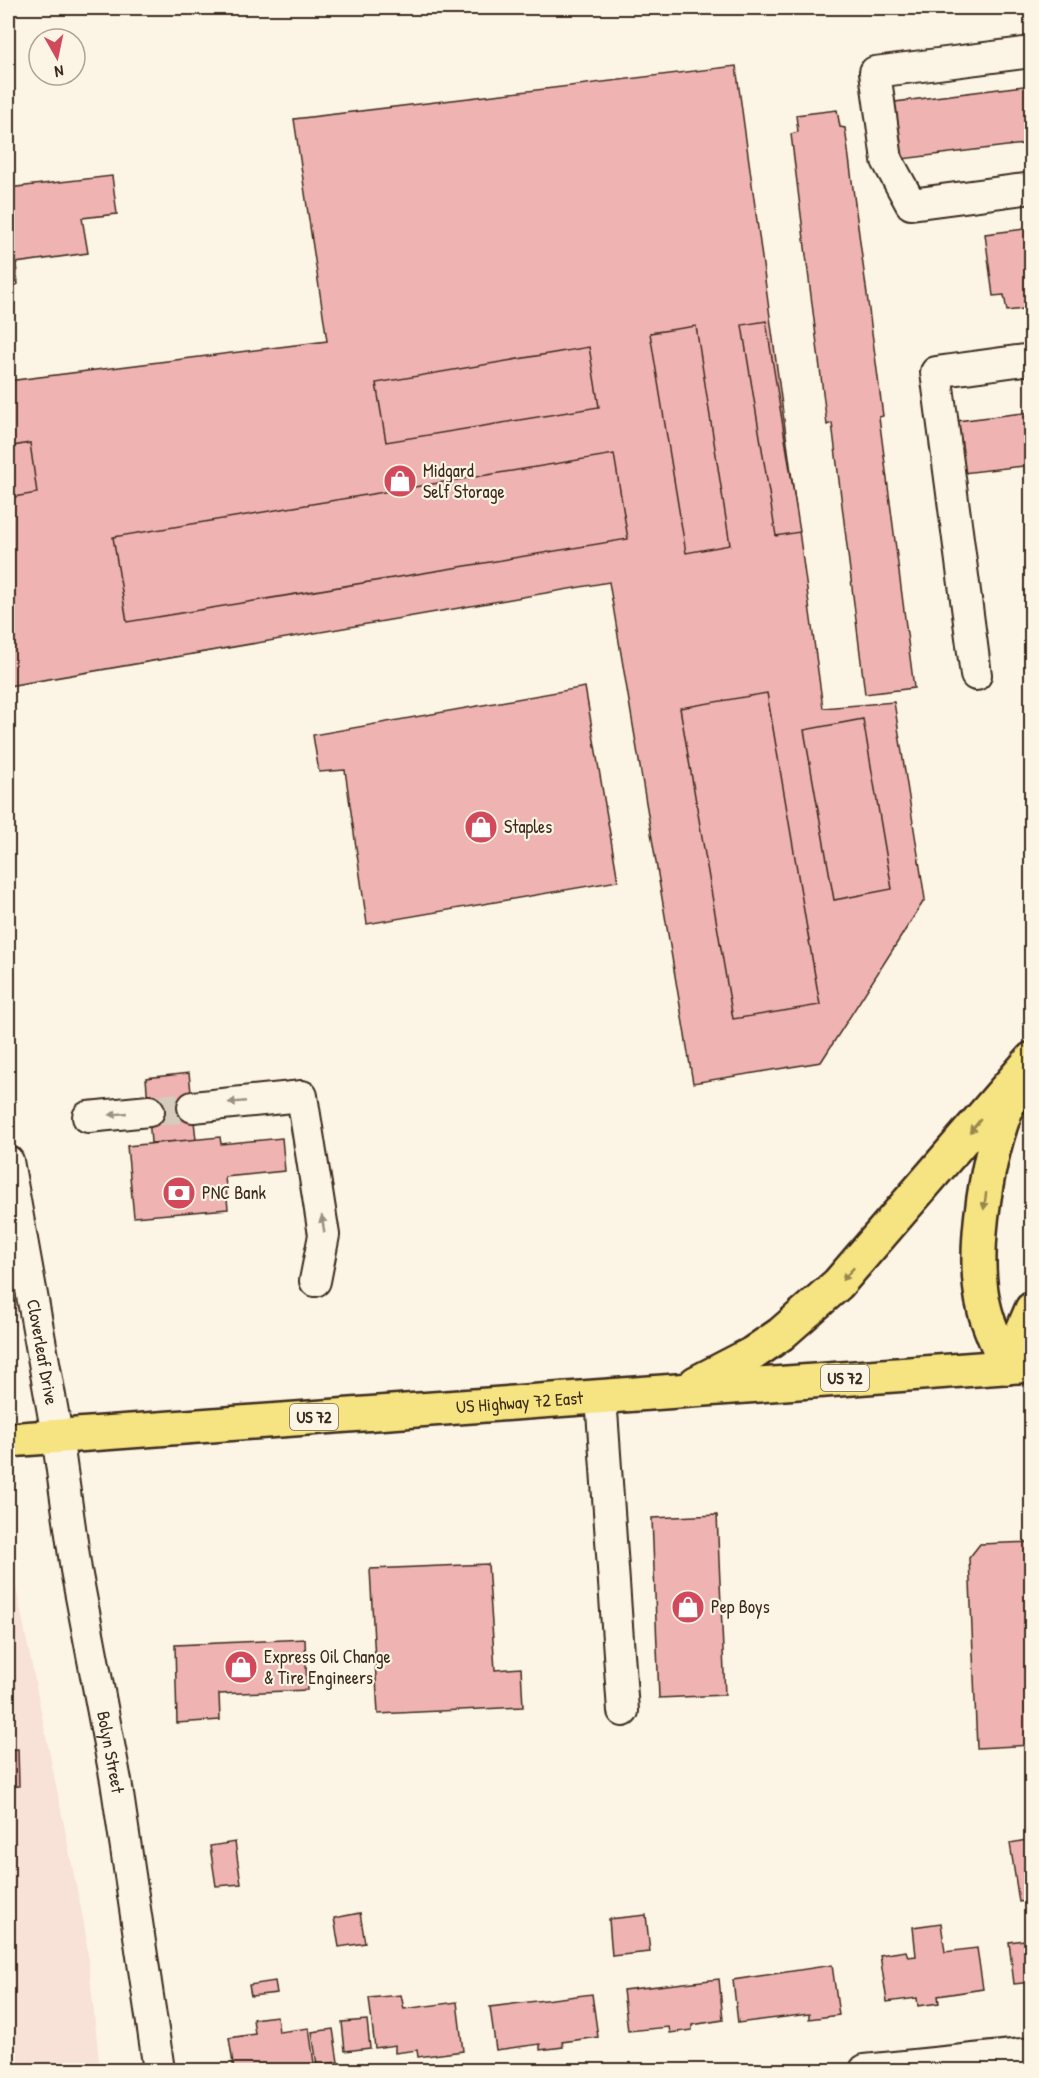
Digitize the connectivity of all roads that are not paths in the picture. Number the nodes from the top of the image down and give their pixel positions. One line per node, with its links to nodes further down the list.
1 (1032, 52): 2 (street)
2 (1032, 188)
3 (1032, 359): 4 (street)
4 (976, 675)
5 (1029, 1062): 12 (highway, one-way to 12); 13 (highway, one-way to 13)
6 (192, 1107): 10 (street, one-way to 6)
7 (149, 1111): 8 (street, one-way to 8)
8 (88, 1117)
9 (8, 1161): 15 (street, Cloverleaf Drive)
10 (315, 1281)
11 (1032, 1309): 12 (highway)
12 (1019, 1366): 13 (highway, US Highway 72 East / US 72)
13 (683, 1390): 14 (highway, US Highway 72 East / US 72)
14 (601, 1397): 15 (highway, US Highway 72 East / US 72); 17 (street)
15 (57, 1435): 16 (highway, US Highway 72 East / US 72); 19 (street, Bolyn Street)
16 (8, 1440)
17 (623, 1711)
18 (1032, 2053): 20 (street)
19 (159, 2070)
20 (866, 2070)

